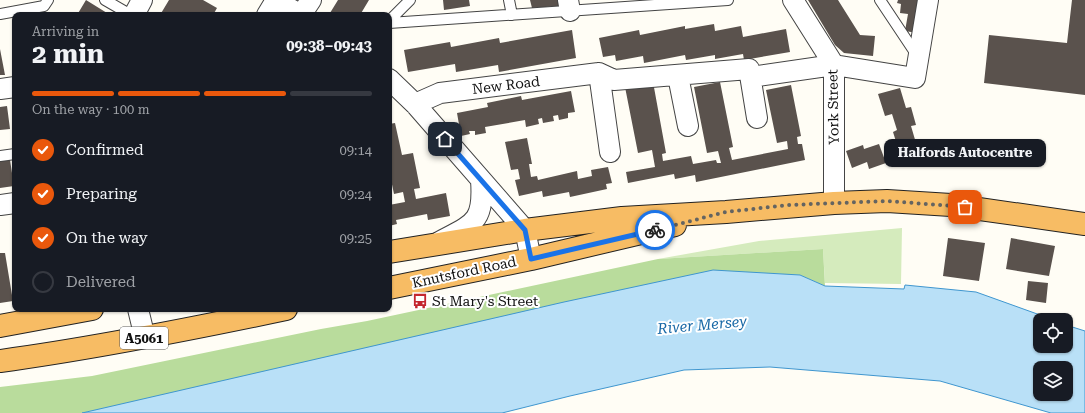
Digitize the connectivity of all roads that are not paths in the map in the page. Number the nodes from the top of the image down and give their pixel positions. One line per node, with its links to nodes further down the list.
1 (48, 0): 19 (lane)
2 (105, 0): 14 (lane)
3 (142, 0): 15 (street)
4 (276, 0): 16 (street); 17 (street)
5 (311, 0): 18 (street)
6 (410, 0): 21 (lane)
7 (509, 0): 20 (lane)
8 (728, 0): 12 (lane)
9 (792, 0): 24 (street, York Street)
10 (880, 0): 23 (lane)
11 (928, 0): 23 (street)
12 (702, 1): 13 (lane)
13 (569, 5): 20 (lane)
14 (125, 12)
15 (136, 12)
16 (269, 12)
17 (296, 12)
18 (303, 12)
19 (0, 14)
20 (512, 15): 22 (lane)
21 (392, 19)
22 (392, 22)
23 (919, 59): 24 (street)
24 (834, 65): 27 (street); 39 (street, York Street)
25 (599, 73): 26 (street, New Road); 31 (street, New Road); 34 (street)
26 (678, 76): 27 (street, New Road); 33 (street)
27 (751, 77): 32 (street)
28 (392, 82): 31 (street)
29 (12, 87): 30 (street)
30 (0, 89)
31 (415, 104): 37 (street)
32 (756, 118)
33 (688, 126)
34 (610, 152)
35 (12, 154): 36 (lane)
36 (0, 156)
37 (481, 180): 43 (street); 44 (street)
38 (12, 203): 40 (street)
39 (834, 203): 41 (highway, Knutsford Road); 42 (highway, Knutsford Road)
40 (0, 205)
41 (726, 212): 43 (highway, Knutsford Road); 46 (highway, Knutsford Road)
42 (1085, 224)
43 (525, 230): 44 (highway, Knutsford Road); 46 (street)
44 (436, 244): 45 (highway, Knutsford Road)
45 (392, 251)
46 (531, 259): 47 (highway, Knutsford Road)
47 (392, 287)
48 (59, 312): 51 (highway)
49 (139, 312): 53 (street)
50 (271, 312): 53 (highway, A5061)
51 (48, 313): 52 (highway)
52 (0, 326)
53 (145, 338): 54 (highway, A5061)
54 (0, 361)

